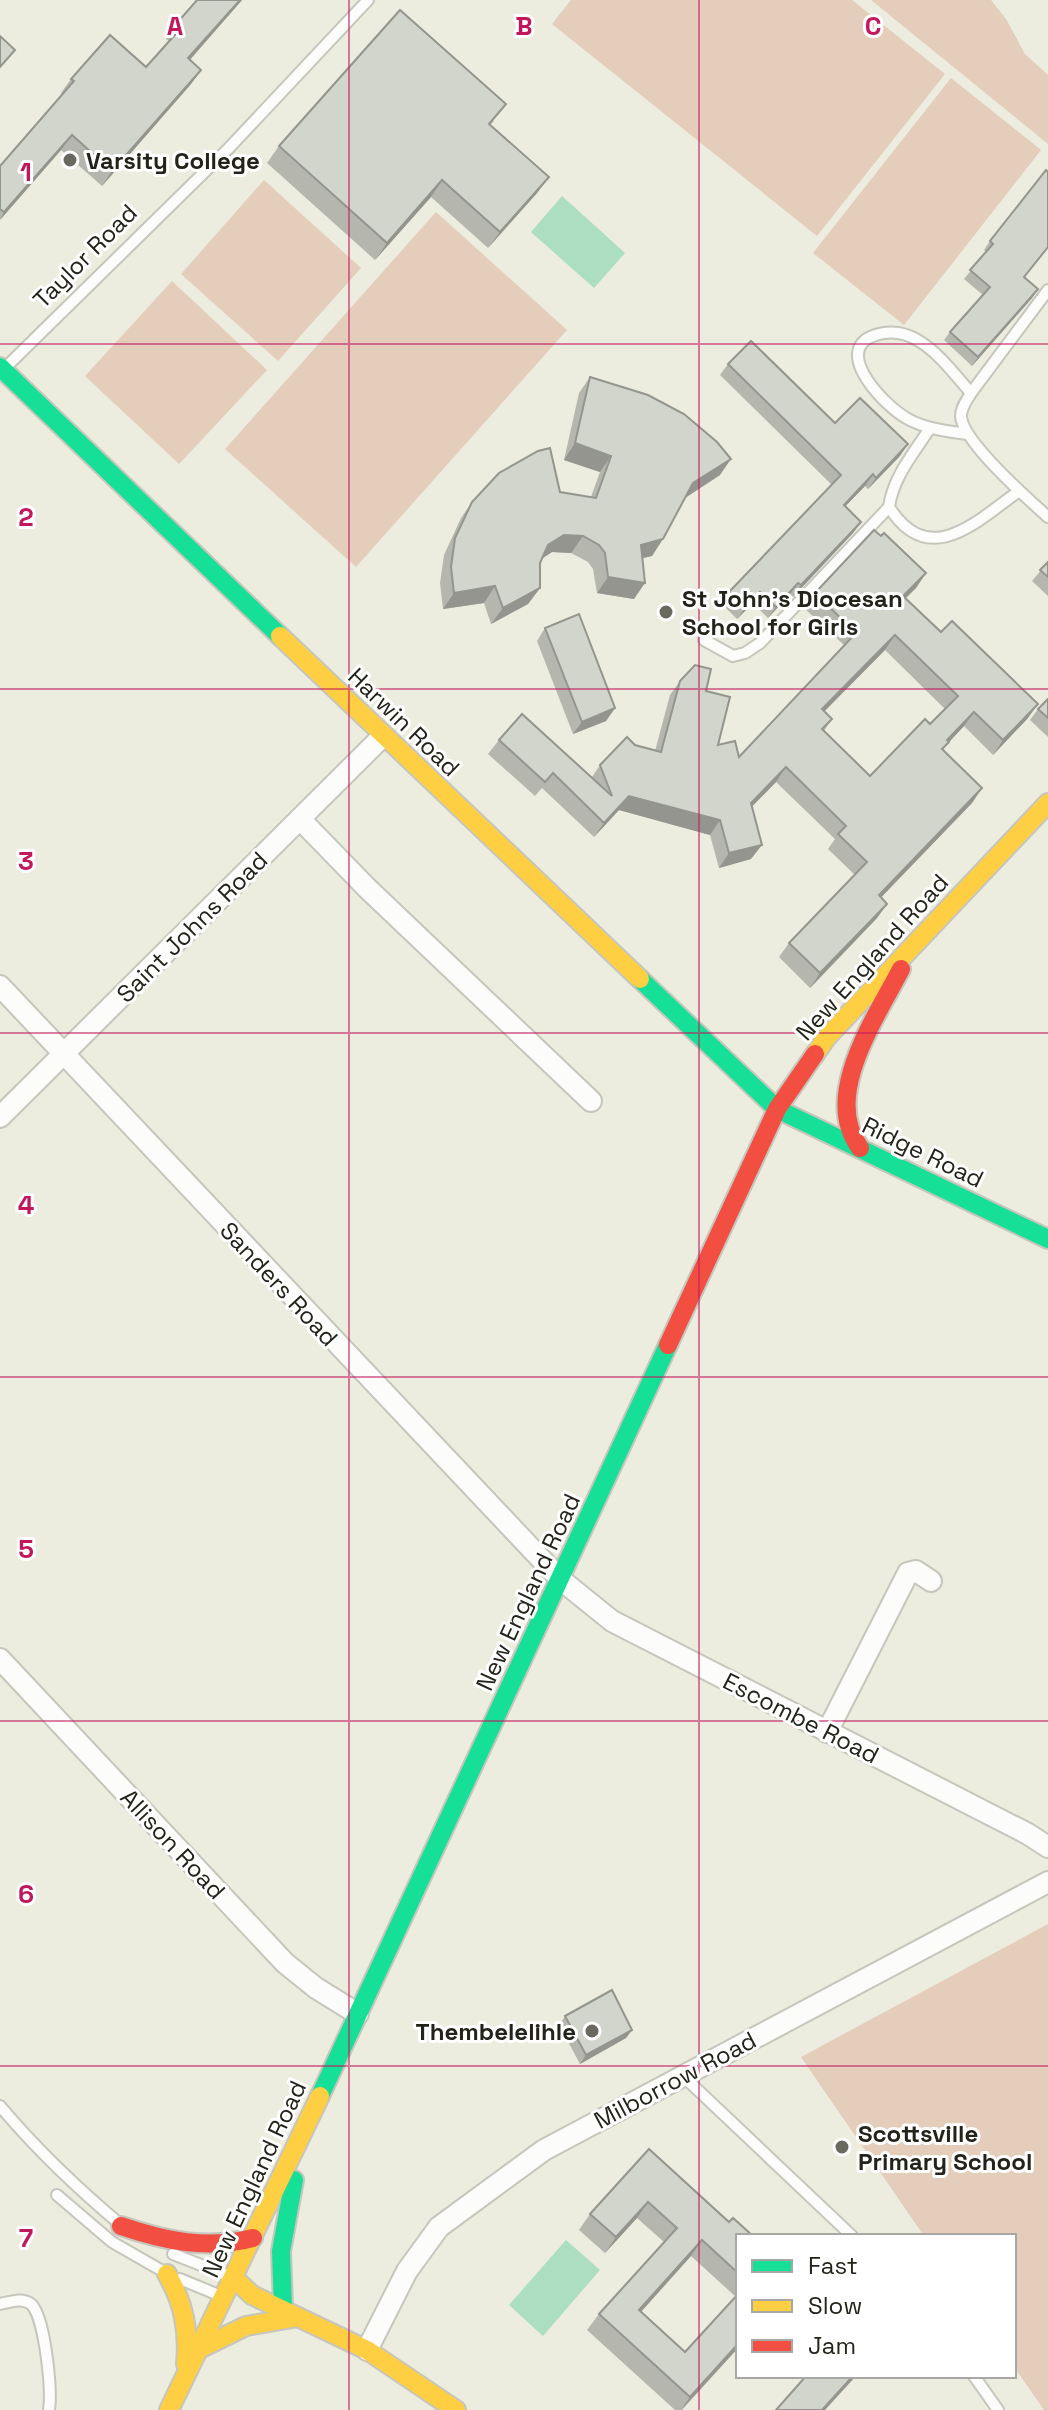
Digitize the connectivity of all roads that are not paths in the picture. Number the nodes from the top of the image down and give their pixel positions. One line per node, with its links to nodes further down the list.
1 (368, 0): 3 (lane, Taylor Road)
2 (1048, 290): 4 (lane)
3 (1, 370): 11 (street, Harwin Road)
4 (971, 393): 5 (lane); 6 (lane)
5 (930, 428): 6 (lane); 8 (lane)
6 (967, 434): 7 (lane)
7 (1019, 491): 8 (lane); 9 (lane)
8 (889, 507): 10 (lane)
9 (1048, 517)
10 (704, 640)
11 (383, 736): 13 (street, Saint Johns Road); 18 (street, Harwin Road)
12 (1048, 806): 14 (street, New England Road)
13 (300, 819): 16 (street, Saint Johns Road); 17 (street)
14 (914, 942): 18 (street, New England Road); 20 (street)
15 (0, 986): 16 (street, Sanders Road)
16 (64, 1056): 19 (street, Saint Johns Road); 22 (street, Sanders Road)
17 (591, 1101)
18 (777, 1109): 20 (street, Ridge Road); 22 (street, New England Road)
19 (0, 1117)
20 (860, 1148): 21 (street, Ridge Road)
21 (1048, 1239)
22 (560, 1579): 25 (street, Escombe Road); 28 (street, New England Road)
23 (931, 1581): 25 (street)
24 (0, 1659): 28 (street, Allison Road)
25 (827, 1732): 26 (street, Escombe Road)
26 (1048, 1847)
27 (1048, 1882): 29 (street, Milborrow Road)
28 (358, 2014): 31 (street, New England Road)
29 (683, 2076): 34 (lane); 43 (street, Milborrow Road)
30 (0, 2106): 33 (lane)
31 (311, 2116): 35 (street, New England Road); 41 (street)
32 (57, 2195): 36 (lane)
33 (121, 2226): 35 (street); 37 (lane)
34 (850, 2234)
35 (253, 2238): 37 (street, New England Road)
36 (167, 2274): 39 (lane); 45 (street)
37 (234, 2278): 38 (street); 39 (street, New England Road)
38 (252, 2295): 39 (street); 41 (street)
39 (225, 2297): 42 (street, New England Road)
40 (0, 2304): 46 (lane)
41 (292, 2312): 42 (street); 43 (street)
42 (199, 2349): 45 (street, New England Road)
43 (367, 2350): 48 (street)
44 (975, 2378): 49 (lane)
45 (183, 2382): 47 (street, New England Road)
46 (49, 2410)
47 (169, 2410)
48 (456, 2410)
49 (998, 2410)

